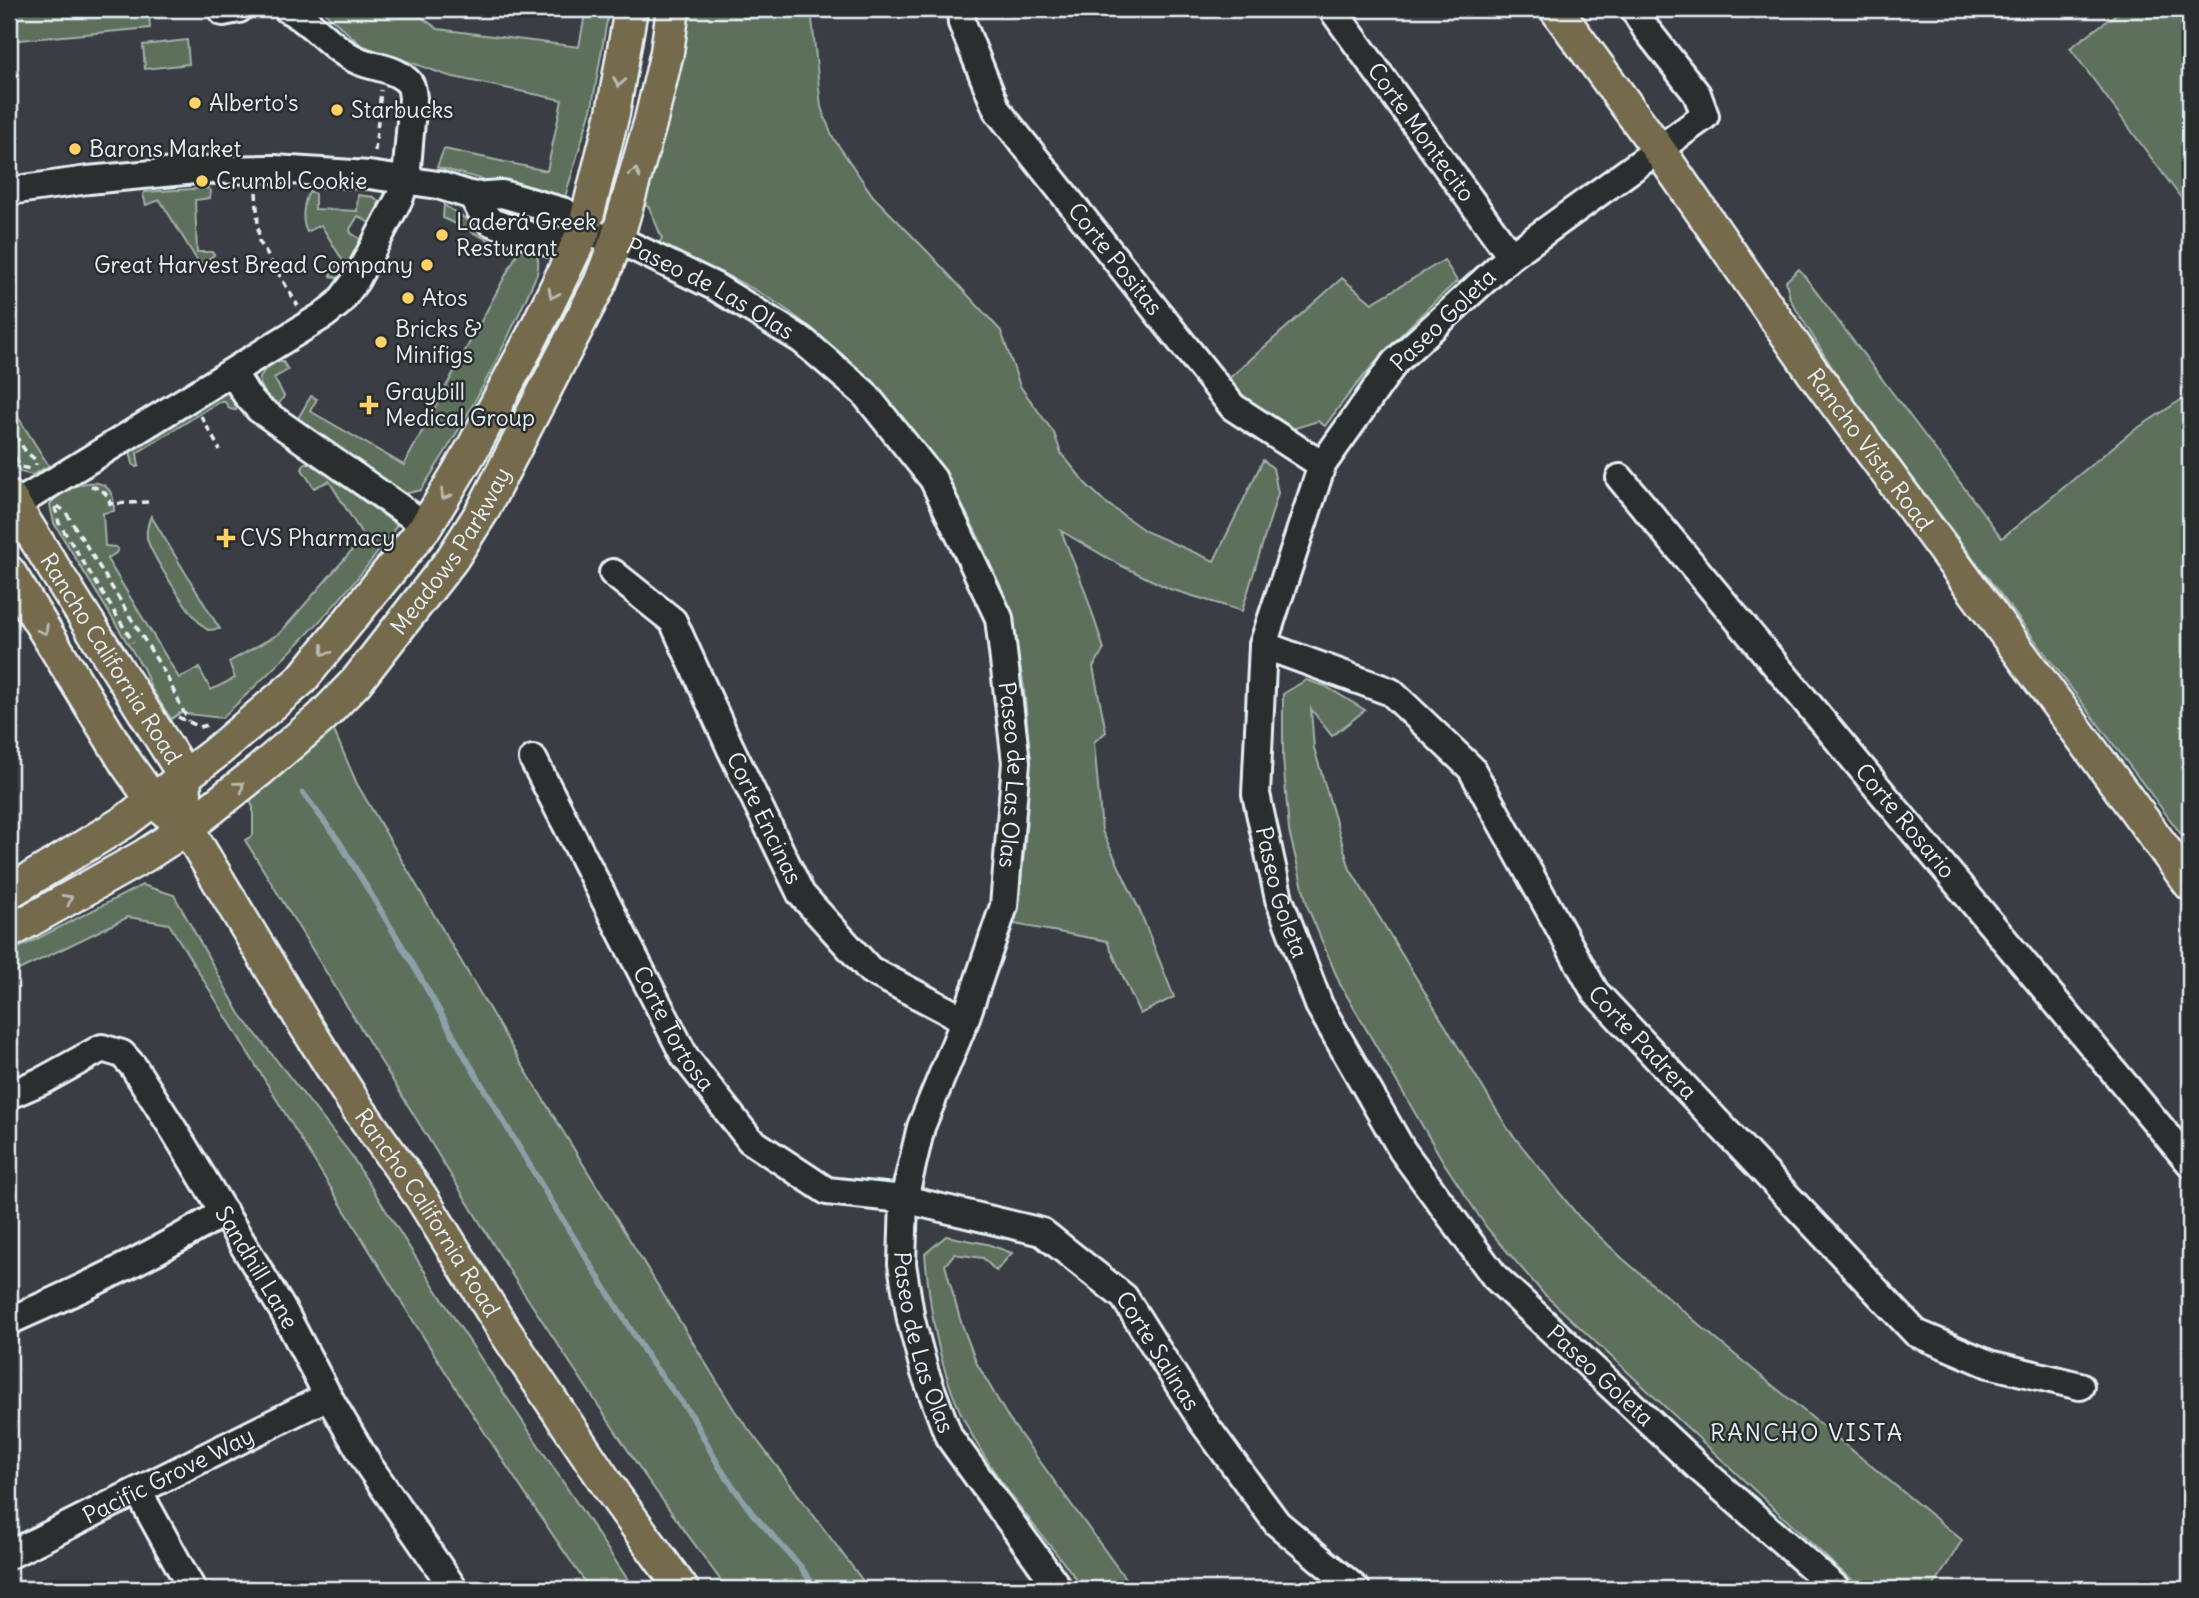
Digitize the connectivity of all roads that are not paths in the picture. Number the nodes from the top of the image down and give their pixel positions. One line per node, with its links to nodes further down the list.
1 (287, 9): 9 (street)
2 (631, 9): 11 (main road, Meadows Parkway, one-way to 11)
3 (673, 9): 12 (main road, Meadows Parkway, one-way to 3)
4 (961, 9): 15 (street, Corte Positas)
5 (1332, 9): 13 (street, Corte Montecito)
6 (1556, 9): 8 (main road, Rancho Vista Road)
7 (1634, 9): 8 (street, Paseo Goleta)
8 (1659, 150): 13 (street, Paseo Goleta); 26 (main road, Rancho Vista Road)
9 (406, 179): 10 (street); 11 (street); 14 (street)
10 (9, 191)
11 (583, 233): 12 (street, Paseo de Las Olas); 18 (main road, Meadows Parkway, one-way to 18)
12 (617, 239): 25 (main road, Meadows Parkway, one-way to 12); 29 (street, Paseo de Las Olas)
13 (1511, 256): 15 (street, Paseo Goleta)
14 (233, 373): 17 (street); 18 (street)
15 (1322, 465): 21 (street, Paseo Goleta)
16 (1620, 478): 31 (street, Corte Rosario)
17 (11, 502): 23 (main road, Rancho California Road)
18 (426, 526): 23 (main road, Meadows Parkway, one-way to 23)
19 (9, 572): 24 (main road, Rancho California Road, one-way to 24)
20 (613, 573): 29 (street, Corte Encinas)
21 (1263, 645): 35 (street, Corte Padrera); 44 (street, Paseo Goleta)
22 (533, 759): 32 (street, Corte Tortosa)
23 (184, 775): 24 (main road, Meadows Parkway); 25 (main road, Rancho California Road)
24 (153, 801): 25 (main road, Rancho California Road); 27 (main road, Meadows Parkway)
25 (187, 828): 28 (main road, Meadows Parkway, one-way to 25); 41 (main road, Rancho California Road)
26 (2190, 884)
27 (9, 892)
28 (9, 932)
29 (965, 1020): 32 (street, Paseo de Las Olas)
30 (9, 1095): 33 (street, Sandhill Lane)
31 (2190, 1163)
32 (904, 1199): 42 (street, Paseo de Las Olas); 43 (street, Corte Salinas)
33 (224, 1212): 34 (street); 36 (street, Sandhill Lane)
34 (9, 1321)
35 (2080, 1386)
36 (328, 1396): 37 (street, Pacific Grove Way); 40 (street, Sandhill Lane)
37 (138, 1491): 38 (street, Pacific Grove Way); 39 (street)
38 (9, 1555)
39 (192, 1589)
40 (454, 1589)
41 (682, 1589)
42 (1059, 1589)
43 (1356, 1589)
44 (1837, 1589)

